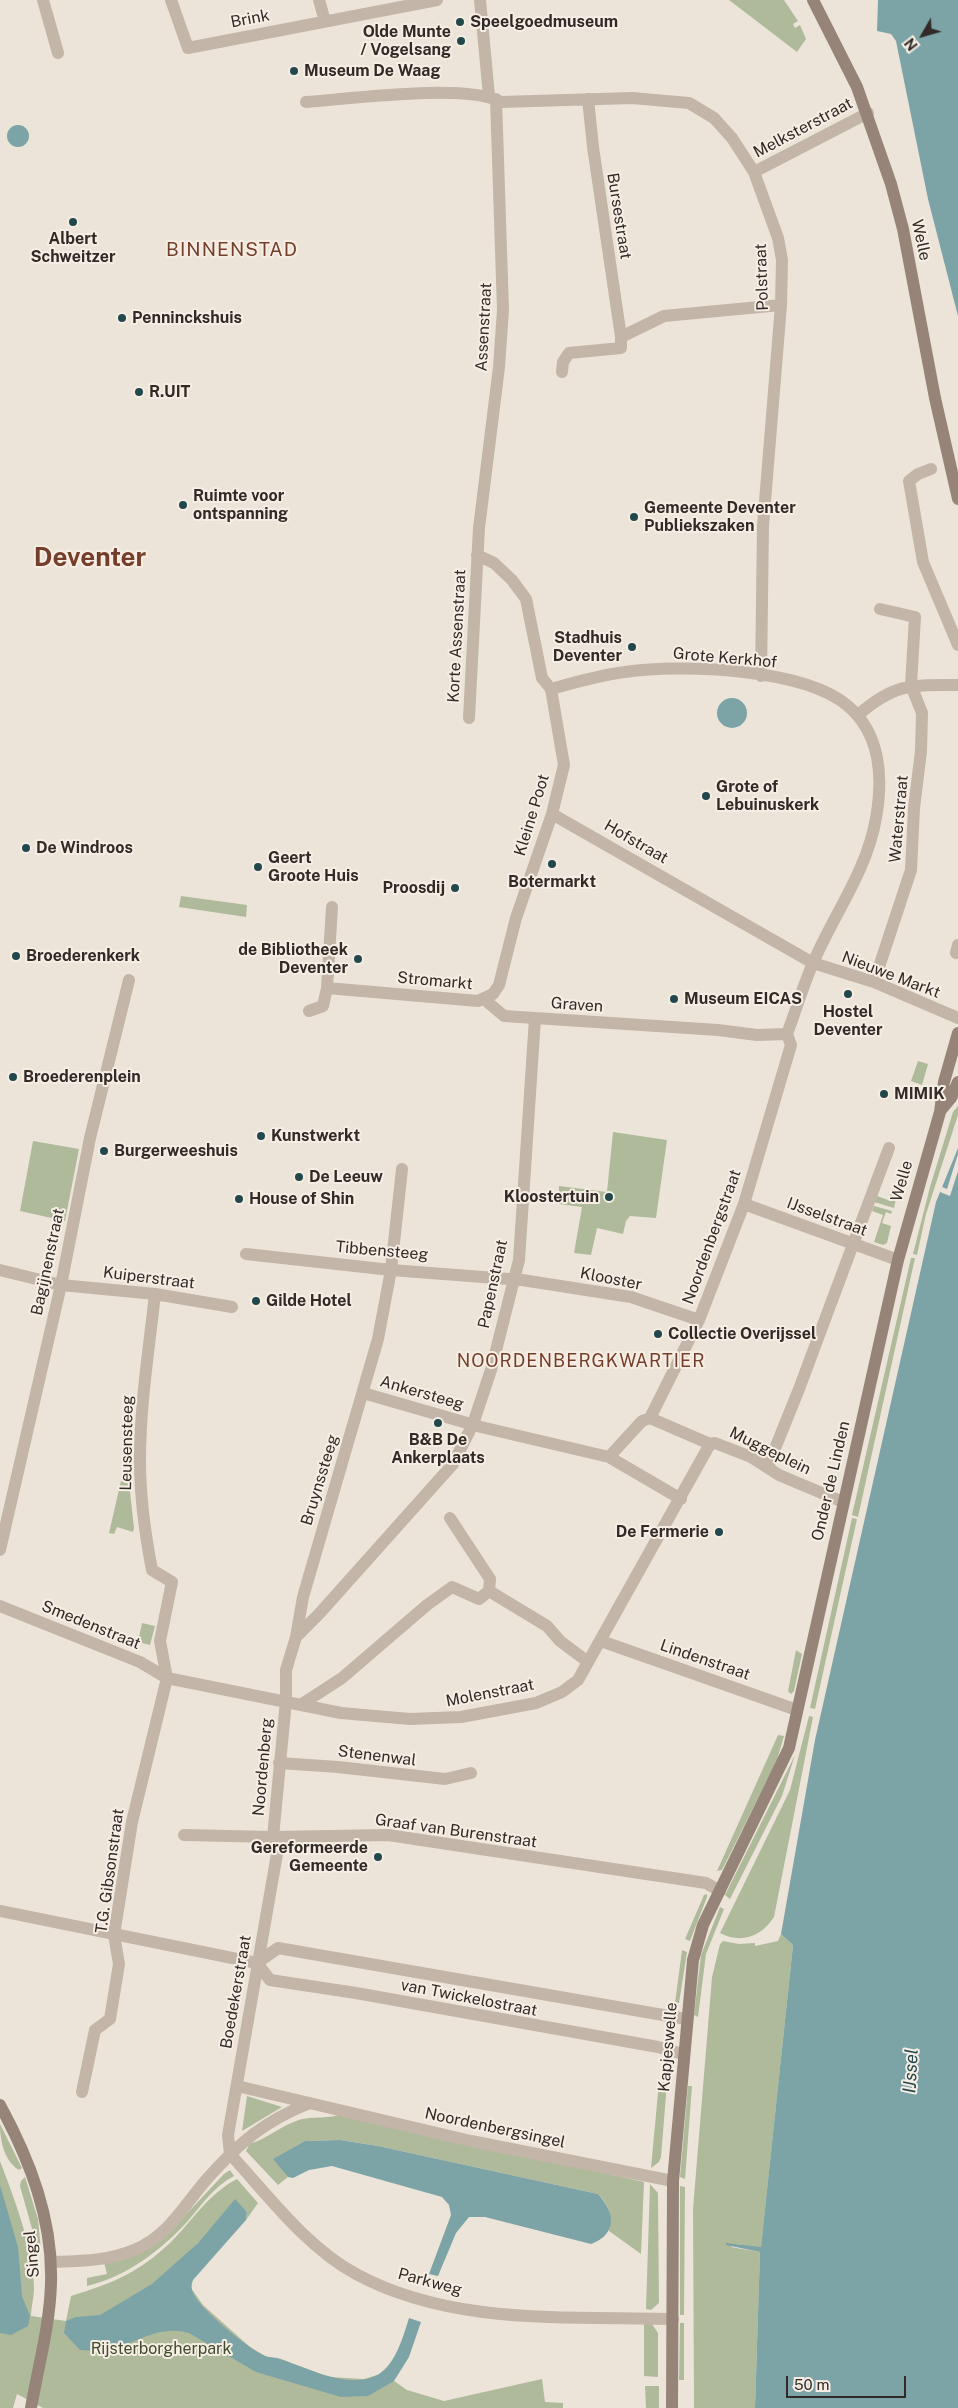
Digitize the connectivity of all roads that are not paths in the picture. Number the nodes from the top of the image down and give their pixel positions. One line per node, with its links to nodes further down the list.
1 (44, 0): 8 (street)
2 (171, 0): 7 (street, Brink)
3 (319, 0): 7 (street)
4 (437, 0): 7 (street, Brink)
5 (480, 0): 9 (street, Assenstraat)
6 (813, 0): 12 (street, Welle)
7 (324, 21)
8 (58, 53)
9 (493, 98): 10 (street, Polstraat); 11 (street); 19 (street, Assenstraat)
10 (588, 99): 13 (street, Polstraat); 15 (street, Bursestraat)
11 (306, 102)
12 (868, 113): 13 (street, Melksterstraat); 18 (street, Welle)
13 (754, 172): 14 (street, Polstraat)
14 (781, 305): 15 (street); 22 (street, Polstraat)
15 (621, 337): 16 (street)
16 (562, 372)
17 (931, 469): 21 (street)
18 (958, 499)
19 (477, 555): 25 (street, Kleine Poot); 27 (street, Korte Assenstraat)
20 (880, 609): 24 (street)
21 (958, 645)
22 (761, 676): 25 (street, Grote Kerkhof); 26 (street, Grote Kerkhof)
23 (958, 685): 24 (street)
24 (912, 686): 26 (street); 34 (street, Waterstraat)
25 (551, 689): 28 (street, Kleine Poot)
26 (858, 716): 32 (street, Grote Kerkhof)
27 (469, 718)
28 (552, 814): 29 (street, Kleine Poot); 30 (street, Hofstraat)
29 (527, 890): 36 (street, Stromarkt)
30 (702, 899): 32 (street, Nieuwe Markt)
31 (332, 907): 35 (street)
32 (813, 963): 34 (street, Nieuwe Markt); 41 (street)
33 (129, 980): 53 (street, Bagijnenstraat)
34 (874, 982): 39 (street, Nieuwe Markt)
35 (327, 988): 36 (street, Stromarkt); 37 (street)
36 (484, 999): 38 (street, Graven)
37 (309, 1011)
38 (535, 1018): 41 (street, Graven); 52 (street, Papenstraat)
39 (958, 1018)
40 (958, 1033): 43 (street, Welle)
41 (787, 1034): 46 (street, Noordenbergstraat)
42 (958, 1082): 43 (street, Welle)
43 (940, 1112): 49 (street, Welle)
44 (889, 1148): 47 (street)
45 (402, 1169): 51 (street, Bruynssteeg)
46 (744, 1204): 47 (street, IJsselstraat); 56 (street, Noordenbergstraat)
47 (854, 1244): 49 (street, IJsselstraat); 62 (street)
48 (246, 1254): 51 (street, Tibbensteeg)
49 (898, 1260): 64 (street, Onder de Linden)
50 (0, 1270): 53 (street, Kuiperstraat)
51 (391, 1270): 52 (street, Tibbensteeg); 57 (street, Bruynssteeg)
52 (515, 1278): 56 (street, Klooster); 59 (street, Papenstraat)
53 (61, 1285): 54 (street, Kuiperstraat); 66 (street, Bagijnenstraat)
54 (155, 1294): 55 (street, Kuiperstraat); 72 (street, Leusensteeg)
55 (232, 1307)
56 (699, 1320): 58 (street, Noordenbergstraat)
57 (363, 1393): 59 (street, Ankersteeg); 69 (street, Bruynssteeg)
58 (650, 1418): 60 (street, Muggeplein); 61 (street, Noordenbergstraat)
59 (473, 1424): 61 (street, Ankersteeg); 69 (street, Papenstraat)
60 (710, 1444): 62 (street, Muggeplein); 63 (street, Muggeplein)
61 (609, 1457): 63 (street)
62 (768, 1466): 64 (street, Muggeplein)
63 (681, 1499): 70 (street, Molenstraat)
64 (843, 1502): 75 (street, Onder de Linden)
65 (450, 1518): 67 (street)
66 (0, 1550)
67 (488, 1590): 71 (street); 74 (street)
68 (0, 1606): 72 (street, Smedenstraat)
69 (296, 1637): 73 (street, Bruynssteeg)
70 (601, 1641): 71 (street, Molenstraat); 75 (street, Lindenstraat)
71 (588, 1662): 74 (street, Molenstraat)
72 (167, 1678): 73 (street, Smedenstraat); 82 (street, T.G. Gibsonstraat)
73 (286, 1701): 74 (street, Molenstraat); 76 (street, Noordenberg)
74 (302, 1704)
75 (797, 1710): 80 (street, Kapjeswelle)
76 (279, 1763): 77 (street, Stenenwal); 79 (street, Noordenberg)
77 (471, 1772)
78 (184, 1835): 79 (street, Graaf van Burenstraat)
79 (273, 1836): 80 (street, Graaf van Burenstraat); 83 (street, Boedekerstraat)
80 (720, 1892): 84 (street, Kapjeswelle)
81 (0, 1910): 82 (street)
82 (114, 1935): 83 (street); 87 (street, T.G. Gibsonstraat)
83 (257, 1963): 84 (street, van Twickelostraat); 85 (street, van Twickelostraat); 86 (street, Boedekerstraat)
84 (686, 2019): 85 (street, Kapjeswelle)
85 (683, 2054): 91 (street, Kapjeswelle)
86 (237, 2086): 88 (street, Noordenbergsingel); 90 (street, Boedekerstraat)
87 (82, 2092)
88 (310, 2103): 90 (street); 91 (street, Noordenbergsingel)
89 (0, 2105): 92 (street, Singel)
90 (230, 2154): 92 (street); 93 (street, Parkweg)
91 (668, 2180): 93 (street, Kapjeswelle)
92 (51, 2262): 94 (street, Singel)
93 (668, 2318): 95 (street, Kapjeswelle)
94 (31, 2408)
95 (672, 2408)

